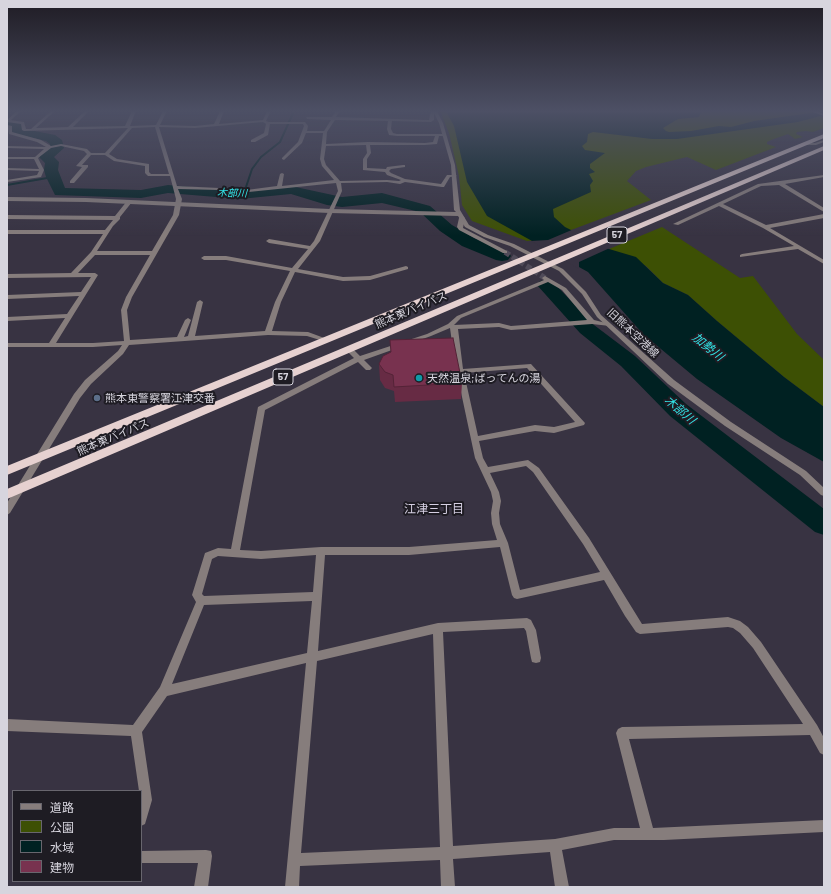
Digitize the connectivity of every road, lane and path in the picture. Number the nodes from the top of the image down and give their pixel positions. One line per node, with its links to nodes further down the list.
1 (42, 153): 12 (street)
2 (165, 153): 19 (street)
3 (290, 153): 13 (street)
4 (323, 153): 26 (street)
5 (369, 153): 17 (street)
6 (446, 153): 20 (street)
7 (785, 153): 51 (highway, 熊本東バイパス / 57)
8 (813, 153): 23 (highway, 熊本東バイパス / 57)
9 (90, 154): 10 (street); 25 (street)
10 (106, 154): 19 (street)
11 (7, 158): 12 (street)
12 (36, 158): 16 (street)
13 (284, 159)
14 (403, 166): 17 (street)
15 (7, 169): 16 (street)
16 (42, 170): 24 (street)
17 (387, 171): 22 (street)
18 (282, 174): 30 (street)
19 (172, 175): 29 (street)
20 (454, 176): 22 (street); 37 (street)
21 (824, 176): 27 (street)
22 (404, 180): 26 (street)
23 (747, 180): 28 (street); 55 (highway, 熊本東バイパス / 57)
24 (7, 182)
25 (72, 182)
26 (338, 182): 30 (street); 36 (street)
27 (780, 183): 28 (street); 35 (street)
28 (760, 185): 34 (street)
29 (176, 187): 30 (street); 33 (street)
30 (279, 188)
31 (7, 199): 32 (street)
32 (129, 202): 33 (street); 40 (street)
33 (177, 204): 36 (street); 50 (street)
34 (719, 204): 41 (street); 42 (street)
35 (824, 210)
36 (330, 211): 37 (street); 47 (street)
37 (460, 216): 48 (street); 51 (street, 旧熊本空港線)
38 (824, 216): 42 (street)
39 (7, 217): 40 (street)
40 (118, 218): 44 (street)
41 (676, 224)
42 (765, 227): 46 (street)
43 (7, 232): 44 (street)
44 (106, 232): 49 (street)
45 (269, 241): 47 (street)
46 (800, 247): 52 (street); 54 (street)
47 (312, 248): 57 (street)
48 (505, 252)
49 (93, 253): 50 (street); 58 (street)
50 (155, 253): 73 (street)
51 (531, 256): 55 (street, 旧熊本空港線); 72 (highway, 熊本東バイパス / 57)
52 (742, 256)
53 (204, 258): 57 (street)
54 (824, 262)
55 (548, 264): 67 (street, 旧熊本空港線); 76 (highway, 熊本東バイパス / 57)
56 (406, 268): 57 (street)
57 (294, 271): 69 (street)
58 (73, 275): 59 (street); 60 (street)
59 (7, 276)
60 (83, 294): 61 (street); 63 (street)
61 (7, 297)
62 (200, 302): 70 (street)
63 (69, 316): 64 (street); 75 (street)
64 (7, 319)
65 (188, 320): 71 (street)
66 (592, 322): 67 (street); 68 (street); 68 (street)
67 (608, 325): 85 (street, 旧熊本空港線)
68 (452, 326): 77 (street); 79 (street)
69 (268, 332): 70 (street); 72 (street)
70 (191, 338): 71 (street)
71 (180, 339): 73 (street)
72 (325, 340): 81 (highway, 熊本東バイパス / 57)
73 (127, 342): 75 (street); 81 (street)
74 (7, 345): 75 (street)
75 (51, 345)
76 (349, 349): 77 (street); 84 (highway, 熊本東バイパス / 57)
77 (359, 359): 78 (street); 90 (street)
78 (368, 368)
79 (461, 371): 80 (street); 80 (street)
80 (476, 439): 83 (street)
81 (40, 458): 82 (highway, 熊本東バイパス / 57); 84 (street)
82 (7, 471)
83 (485, 471): 88 (street); 91 (street)
84 (22, 487): 86 (highway, 熊本東バイパス / 57); 87 (street)
85 (824, 493)
86 (7, 494)
87 (7, 511)
88 (502, 543): 89 (street); 91 (street)
89 (321, 551): 90 (street); 92 (street)
90 (235, 554): 93 (street)
91 (606, 576): 99 (street)
92 (317, 596): 93 (street); 95 (street)
93 (201, 601): 97 (street)
94 (438, 628): 95 (street); 96 (street); 106 (street)
95 (311, 656): 97 (street); 108 (street)
96 (536, 658)
97 (164, 691): 100 (street)
98 (7, 725): 100 (street)
99 (813, 729): 101 (street); 104 (street)
100 (136, 731): 102 (street)
101 (824, 749)
102 (142, 816)
103 (824, 826): 104 (street)
104 (648, 833): 105 (street)
105 (555, 845): 106 (street); 112 (street)
106 (446, 853): 108 (street); 111 (street)
107 (142, 857): 109 (street)
108 (294, 860): 110 (street)
109 (201, 887)
110 (292, 887)
111 (448, 887)
112 (562, 887)

